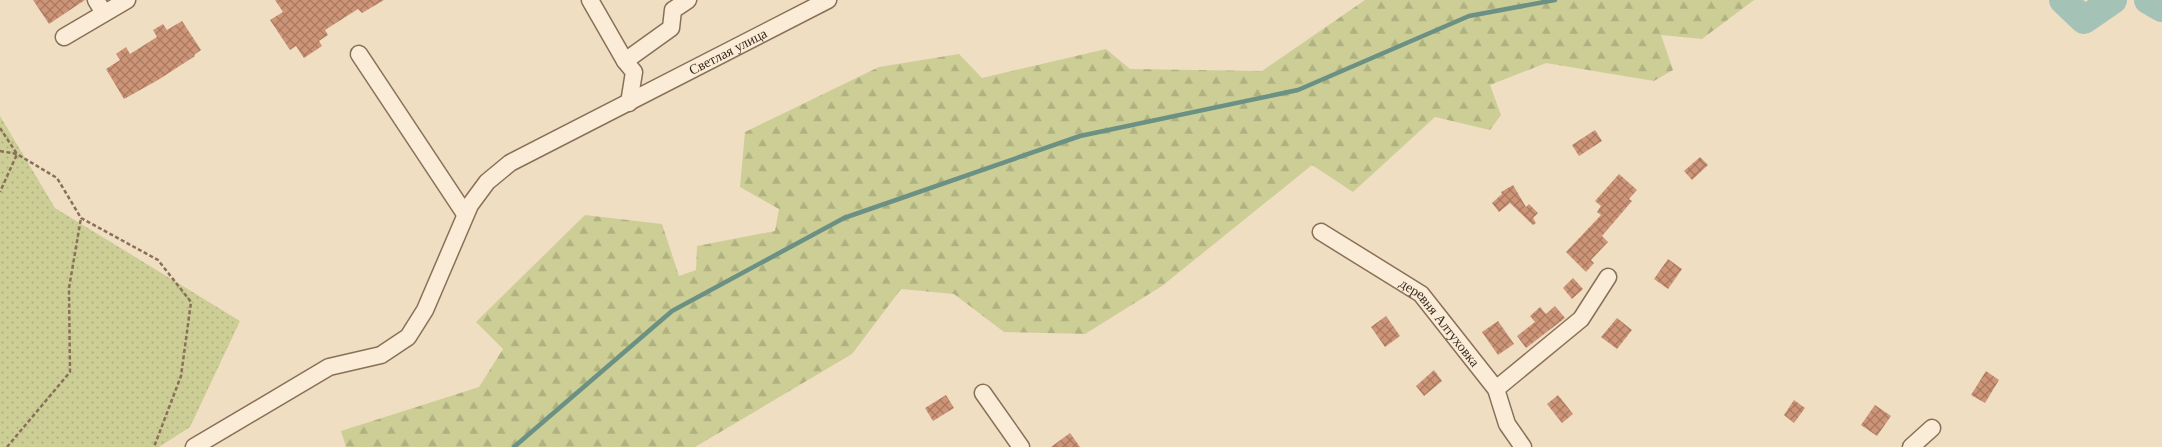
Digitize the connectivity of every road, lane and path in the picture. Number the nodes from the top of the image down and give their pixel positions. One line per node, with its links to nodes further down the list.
1 (127, 0): 5 (street)
2 (590, 0): 8 (street)
3 (688, 0): 8 (street)
4 (828, 0): 9 (street, Светлая улица)
5 (100, 7): 6 (street)
6 (64, 37)
7 (359, 54): 14 (street)
8 (625, 61): 9 (street)
9 (629, 103): 14 (street, Светлая улица)
10 (0, 128): 12 (path)
11 (0, 151): 12 (path)
12 (17, 154): 13 (path); 15 (path)
13 (0, 192)
14 (465, 214): 23 (street, Светлая улица)
15 (81, 218): 21 (path); 22 (path)
16 (1321, 232): 18 (street, деревня Алтуховка)
17 (1608, 277): 18 (street)
18 (1496, 389): 25 (street, деревня Алтуховка)
19 (983, 393): 24 (street)
20 (1932, 428): 26 (street)
21 (7, 447)
22 (154, 447)
23 (194, 447)
24 (1021, 447)
25 (1523, 447)
26 (1911, 447)

